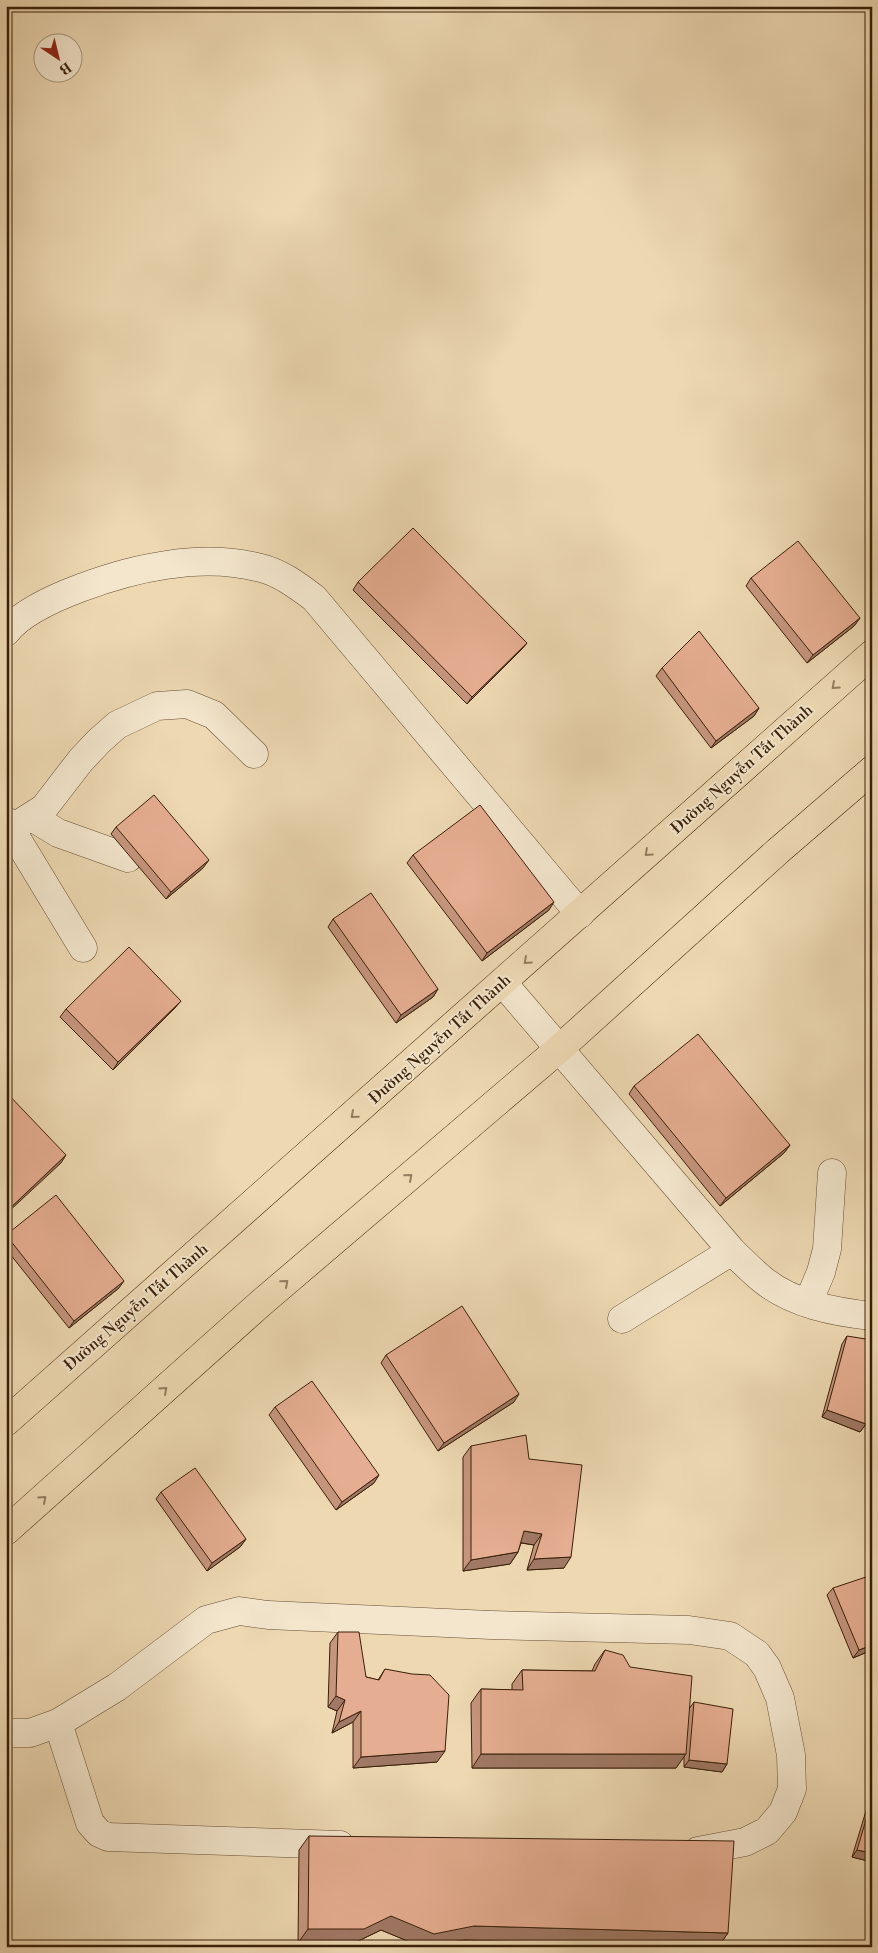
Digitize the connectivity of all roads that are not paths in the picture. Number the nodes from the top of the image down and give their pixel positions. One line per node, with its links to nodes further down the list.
1 (6, 632): 7 (street)
2 (872, 654): 7 (main road, Đường Nguyễn Tất Thành, one-way to 7)
3 (254, 754): 5 (street)
4 (872, 770): 10 (main road)
5 (16, 822): 6 (street); 8 (street)
6 (128, 858)
7 (580, 914): 9 (main road, Đường Nguyễn Tất Thành, one-way to 9)
8 (83, 948)
9 (502, 983): 10 (street); 16 (main road, Đường Nguyễn Tất Thành, one-way to 16)
10 (559, 1049): 12 (street); 17 (main road, one-way to 10)
11 (832, 1173): 13 (street)
12 (732, 1251): 13 (street); 15 (street)
13 (808, 1303): 14 (street)
14 (872, 1316)
15 (622, 1319)
16 (6, 1422)
17 (6, 1531)
18 (58, 1722): 19 (street); 20 (street); 21 (street)
19 (6, 1733)
20 (362, 1846)
21 (673, 1851)

